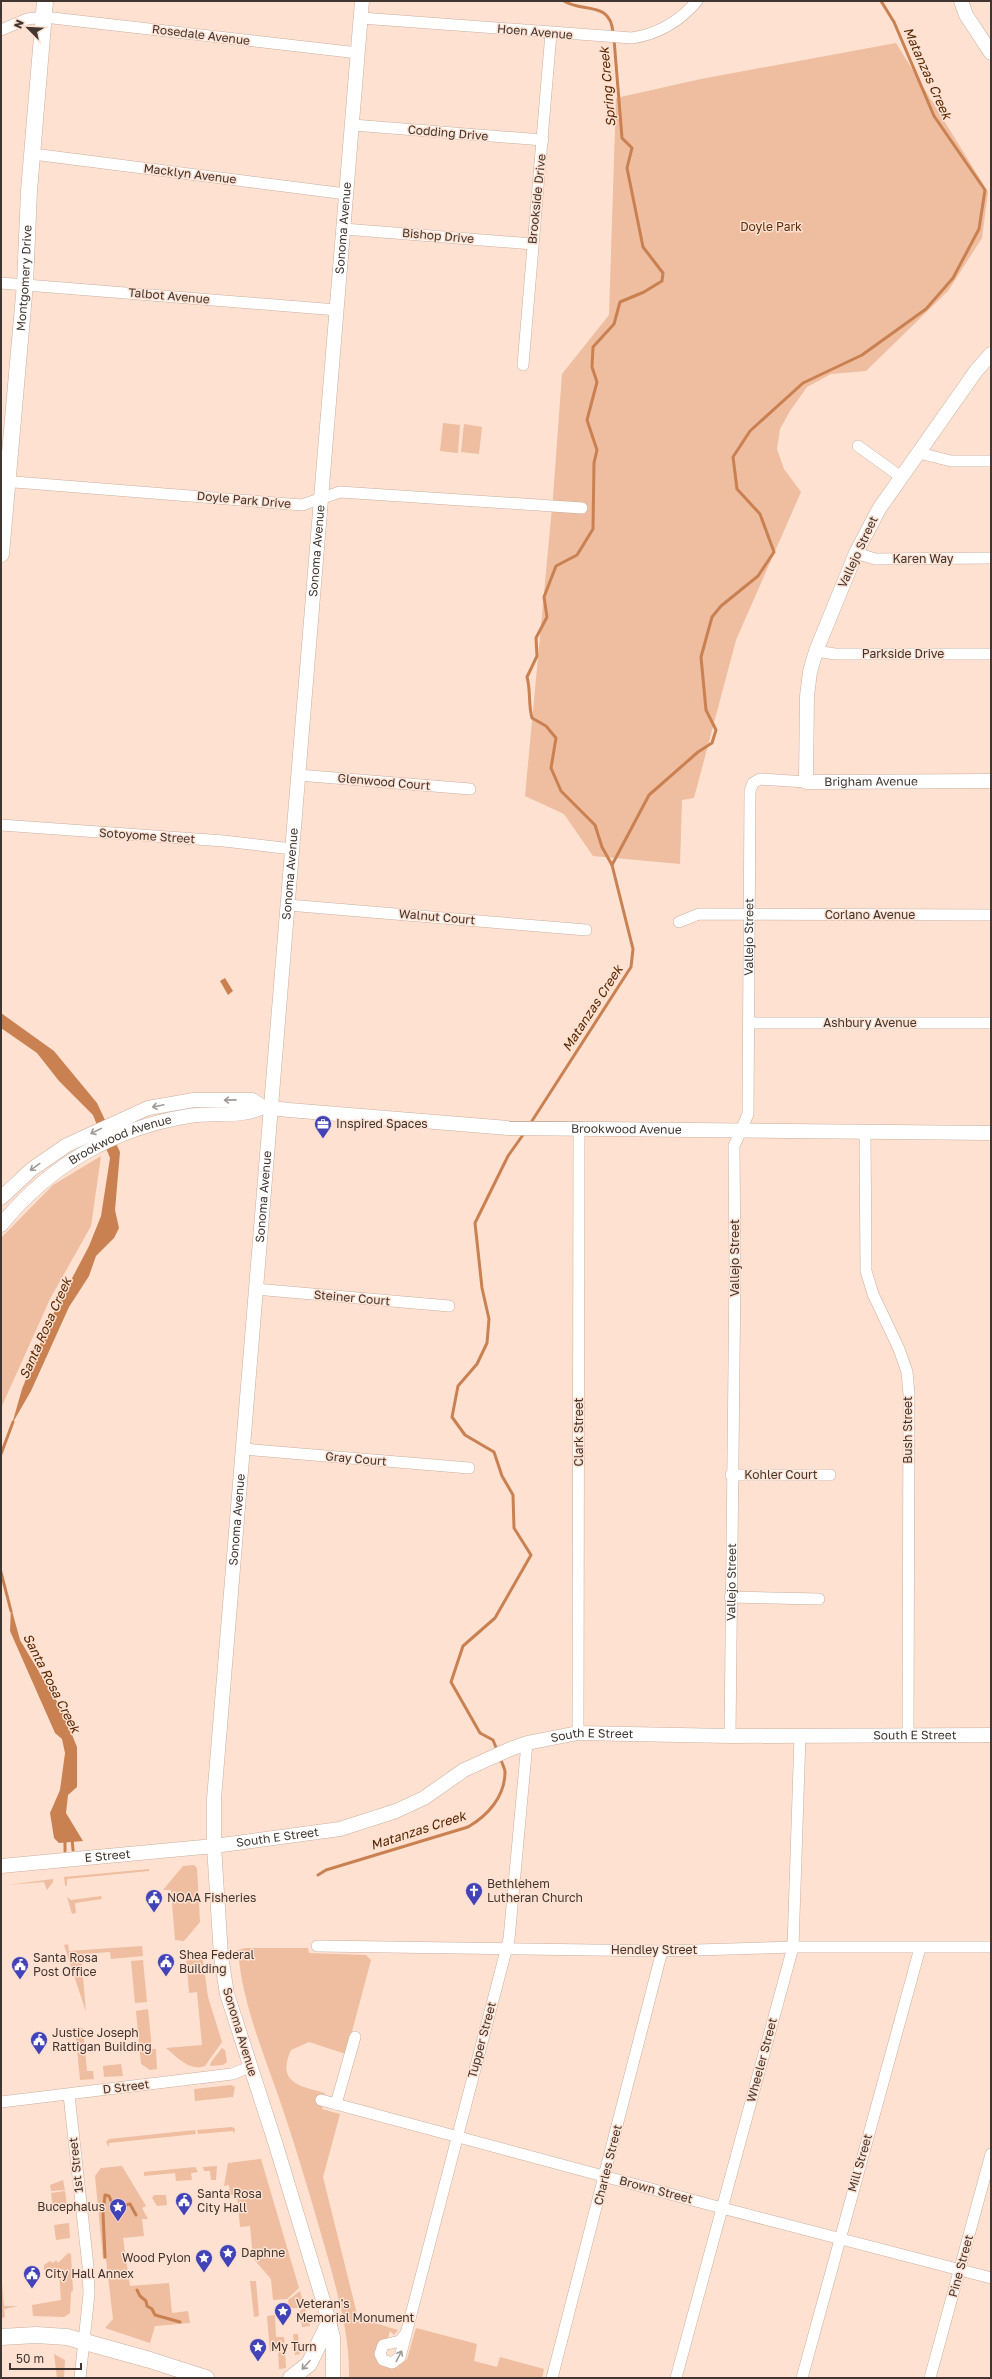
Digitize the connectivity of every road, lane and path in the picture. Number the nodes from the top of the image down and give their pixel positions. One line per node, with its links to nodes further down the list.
1 (362, 1): 5 (street, Sonoma Avenue)
2 (697, 1): 7 (street, Hoen Avenue)
3 (961, 1): 8 (street)
4 (45, 9): 6 (street, Rosedale Avenue); 9 (street, Rosedale Avenue); 12 (main road, Montgomery Drive)
5 (361, 18): 7 (street, Hoen Avenue); 9 (street, Sonoma Avenue)
6 (1, 30)
7 (551, 33): 11 (street, Brookside Drive)
8 (989, 44)
9 (358, 54): 10 (street, Sonoma Avenue)
10 (353, 125): 11 (street, Codding Drive); 13 (street, Sonoma Avenue)
11 (543, 140): 15 (street, Brookside Drive)
12 (33, 154): 13 (street, Macklyn Avenue); 17 (main road, Montgomery Drive)
13 (346, 194): 14 (street, Sonoma Avenue)
14 (344, 229): 15 (street, Bishop Drive); 18 (street, Sonoma Avenue)
15 (533, 244): 20 (street, Brookside Drive)
16 (1, 282): 17 (street, Talbot Avenue)
17 (25, 284): 18 (street, Talbot Avenue); 25 (main road, Montgomery Drive)
18 (337, 310): 26 (street, Sonoma Avenue)
19 (991, 354): 22 (street, Vallejo Street)
20 (523, 366)
21 (858, 446): 24 (street)
22 (919, 453): 23 (street); 24 (street, Vallejo Street)
23 (991, 461)
24 (901, 477): 28 (street, Vallejo Street)
25 (4, 481): 26 (street, Doyle Park Drive); 29 (main road, Montgomery Drive)
26 (320, 499): 27 (street, Doyle Park Drive); 33 (street, Sonoma Avenue)
27 (582, 508)
28 (856, 553): 30 (street, Karen Way); 31 (street, Vallejo Street)
29 (1, 554)
30 (991, 558)
31 (816, 651): 32 (street, Parkside Drive); 35 (street, Vallejo Street)
32 (991, 654)
33 (298, 775): 37 (street, Glenwood Court); 39 (street, Sonoma Avenue)
34 (991, 781): 35 (street, Brigham Avenue)
35 (806, 782): 36 (street, Brigham Avenue)
36 (753, 783): 41 (street, Vallejo Street)
37 (470, 789)
38 (1, 825): 39 (street, Sotoyome Street)
39 (292, 849): 40 (street, Sonoma Avenue)
40 (288, 905): 44 (street, Walnut Court); 47 (street, Sonoma Avenue)
41 (749, 915): 42 (street, Corlano Avenue); 43 (street, Corlano Avenue); 45 (street, Vallejo Street)
42 (991, 915)
43 (678, 922)
44 (586, 930)
45 (750, 1023): 46 (street, Ashbury Avenue); 49 (street, Vallejo Street)
46 (991, 1023)
47 (267, 1107): 48 (street, Brookwood Avenue); 52 (street, Brookwood Avenue, one-way to 52); 53 (street, Brookwood Avenue); 54 (street, Sonoma Avenue)
48 (578, 1130): 49 (street, Brookwood Avenue); 62 (street, Clark Street)
49 (741, 1130): 50 (street, Brookwood Avenue); 59 (street, Vallejo Street)
50 (865, 1133): 51 (street, Brookwood Avenue); 63 (street, Bush Street)
51 (991, 1133)
52 (1, 1198)
53 (1, 1225)
54 (255, 1289): 55 (street, Steiner Court); 56 (street, Sonoma Avenue)
55 (449, 1306)
56 (243, 1449): 57 (street, Gray Court); 68 (street, Sonoma Avenue)
57 (469, 1468)
58 (830, 1474): 59 (street, Kohler Court)
59 (731, 1475): 60 (street, Vallejo Street)
60 (730, 1597): 61 (street); 65 (street, Vallejo Street)
61 (819, 1599)
62 (578, 1734): 65 (street, South E Street); 67 (street, South E Street)
63 (908, 1735): 64 (street, South E Street); 66 (street, South E Street)
64 (991, 1735)
65 (730, 1736): 66 (street, South E Street)
66 (800, 1736): 71 (street, Wheeler Street)
67 (527, 1742): 68 (street, South E Street); 73 (street, Tupper Street)
68 (214, 1846): 69 (street, E Street); 77 (street, Sonoma Avenue)
69 (1, 1866)
70 (316, 1946): 73 (street, Hendley Street)
71 (793, 1947): 74 (street, Hendley Street); 75 (street, Hendley Street); 85 (street, Wheeler Street)
72 (991, 1947): 74 (street, Hendley Street)
73 (506, 1948): 75 (street, Hendley Street); 82 (street, Tupper Street)
74 (920, 1948): 86 (street, Mill Street)
75 (662, 1951): 84 (street, Charles Street)
76 (355, 2037): 81 (street)
77 (250, 2068): 78 (street, D Street); 89 (street, Sonoma Avenue)
78 (69, 2095): 80 (street, D Street); 92 (street, 1st Street)
79 (321, 2100): 81 (street, Brown Street)
80 (1, 2102)
81 (336, 2104): 82 (street, Brown Street)
82 (457, 2137): 84 (street, Brown Street); 90 (street, Tupper Street)
83 (991, 2154): 87 (street, Pine Street)
84 (605, 2176): 85 (street, Brown Street); 97 (street, Charles Street)
85 (722, 2208): 86 (street, Brown Street); 98 (street, Wheeler Street)
86 (840, 2238): 87 (street, Brown Street); 99 (street, Mill Street)
87 (960, 2269): 88 (street, Brown Street); 100 (street, Pine Street)
88 (991, 2278)
89 (329, 2323): 95 (main road, one-way to 95); 96 (street, Sonoma Avenue)
90 (406, 2333)
91 (1, 2337): 92 (main road)
92 (83, 2340): 93 (street, 1st Street); 94 (main road)
93 (80, 2378)
94 (206, 2378)
95 (291, 2378)
96 (334, 2378)
97 (552, 2378)
98 (676, 2378)
99 (802, 2378)
100 (930, 2378)

